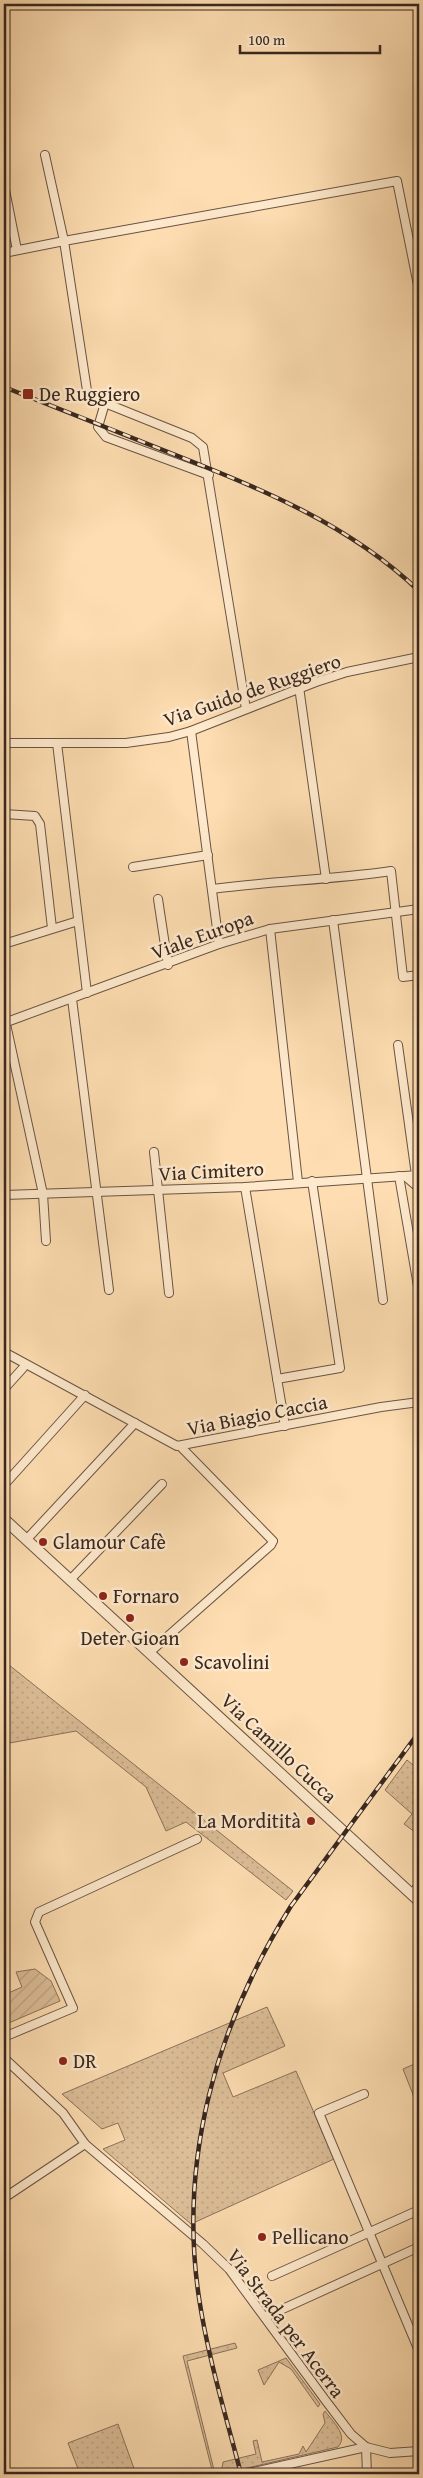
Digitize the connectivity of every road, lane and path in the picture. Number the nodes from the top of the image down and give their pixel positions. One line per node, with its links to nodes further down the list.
1 (45, 156): 3 (street)
2 (4, 185): 4 (street)
3 (64, 241): 4 (street); 6 (street); 7 (street)
4 (17, 250): 5 (street)
5 (4, 253)
6 (419, 290)
7 (104, 403): 8 (street); 8 (street)
8 (209, 475): 11 (street)
9 (419, 657): 10 (street, Via Guido de Ruggiero)
10 (299, 687): 11 (street, Via Guido de Ruggiero); 18 (street)
11 (246, 709): 12 (street, Via Guido de Ruggiero)
12 (191, 731): 13 (street, Via Guido de Ruggiero); 16 (street)
13 (58, 743): 14 (street, Via Guido de Ruggiero); 24 (street)
14 (4, 744)
15 (4, 814): 25 (street)
16 (208, 854): 17 (street); 19 (street)
17 (133, 867)
18 (326, 879): 19 (street); 22 (street)
19 (212, 890): 28 (street)
20 (158, 898): 29 (street)
21 (419, 909): 22 (street, Viale Europa)
22 (396, 912): 23 (street, Viale Europa); 30 (street)
23 (333, 920): 26 (street, Viale Europa); 38 (street)
24 (78, 921): 25 (street); 31 (street)
25 (52, 928): 27 (street)
26 (270, 929): 28 (street, Viale Europa); 39 (street)
27 (4, 944)
28 (219, 944): 29 (street, Viale Europa)
29 (168, 965): 31 (street, Viale Europa)
30 (419, 975)
31 (87, 993): 32 (street, Viale Europa)
32 (72, 999): 33 (street, Viale Europa); 44 (street)
33 (4, 1020): 45 (street)
34 (398, 1044): 36 (street)
35 (154, 1152): 43 (street)
36 (417, 1175): 37 (street, Via Cimitero)
37 (403, 1176): 38 (street, Via Cimitero); 42 (street); 49 (street)
38 (366, 1178): 40 (street, Via Cimitero); 51 (street)
39 (298, 1182): 40 (street, Via Cimitero); 41 (street, Via Cimitero)
40 (312, 1182): 54 (street)
41 (245, 1187): 43 (street, Via Cimitero); 54 (street)
42 (419, 1188)
43 (158, 1190): 44 (street, Via Cimitero); 50 (street)
44 (97, 1193): 45 (street, Via Cimitero); 48 (street)
45 (43, 1194): 46 (street, Via Cimitero); 47 (street)
46 (4, 1195)
47 (46, 1241)
48 (109, 1290)
49 (419, 1292)
50 (170, 1293)
51 (382, 1300)
52 (4, 1352): 56 (street, Via Biagio Caccia)
53 (23, 1368): 55 (street)
54 (277, 1378): 59 (street)
55 (4, 1389)
56 (85, 1396): 58 (street, Via Biagio Caccia); 62 (street)
57 (419, 1402): 59 (street, Via Biagio Caccia)
58 (135, 1423): 60 (street, Via Biagio Caccia); 64 (street)
59 (285, 1426): 60 (street, Via Biagio Caccia)
60 (180, 1446): 66 (street)
61 (162, 1484): 65 (street)
62 (4, 1485)
63 (4, 1519): 64 (street, Via Camillo Cucca)
64 (27, 1539): 65 (street, Via Camillo Cucca)
65 (71, 1579): 66 (street, Via Camillo Cucca)
66 (150, 1652): 69 (street, Via Camillo Cucca)
67 (197, 1839): 70 (street)
68 (419, 1885): 69 (street)
69 (415, 1897)
70 (4, 2037)
71 (4, 2058): 73 (street, Via Strada per Acerra)
72 (364, 2094): 76 (street)
73 (85, 2144): 74 (street); 80 (street, Via Strada per Acerra)
74 (4, 2198)
75 (419, 2210): 76 (street)
76 (369, 2234): 78 (street); 79 (street)
77 (419, 2247): 78 (street)
78 (382, 2264): 80 (street); 81 (street)
79 (272, 2276)
80 (265, 2317): 82 (street, Via Strada per Acerra)
81 (419, 2348)
82 (366, 2447): 83 (street); 84 (street); 85 (street)
83 (419, 2451)
84 (244, 2474)
85 (367, 2474)

